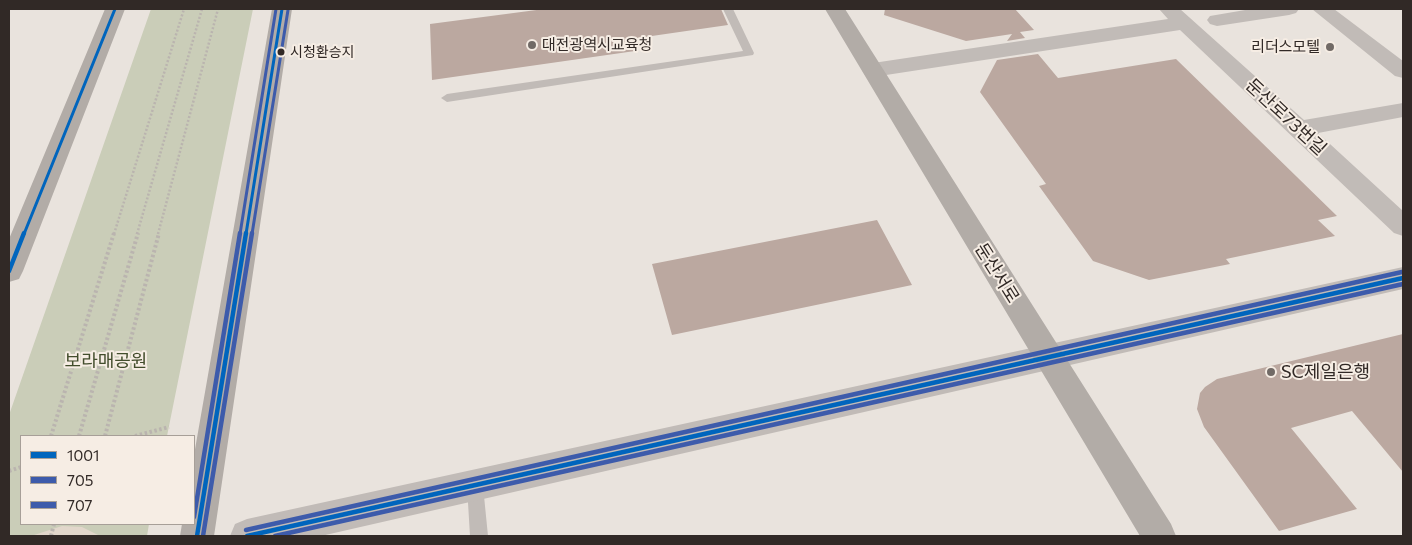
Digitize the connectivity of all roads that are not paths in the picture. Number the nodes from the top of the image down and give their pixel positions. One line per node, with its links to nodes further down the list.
1 (115, 9): 15 (street)
2 (282, 9): 19 (street)
3 (728, 9): 11 (lane)
4 (835, 9): 9 (street, 둔산서로)
5 (1289, 9): 8 (street)
6 (1322, 9): 10 (street)
7 (1177, 16): 9 (street); 13 (street, 둔산로73번길)
8 (1217, 20)
9 (873, 70): 17 (street, 둔산서로)
10 (1403, 71)
11 (447, 98)
12 (1403, 110): 13 (street)
13 (1299, 129): 14 (street, 둔산로73번길)
14 (1403, 226)
15 (12, 258)
16 (1403, 278): 17 (street)
17 (1049, 358): 18 (street); 22 (street, 둔산서로)
18 (475, 486): 20 (street); 21 (lane)
19 (197, 536)
20 (247, 536)
21 (479, 536)
22 (1159, 536)

